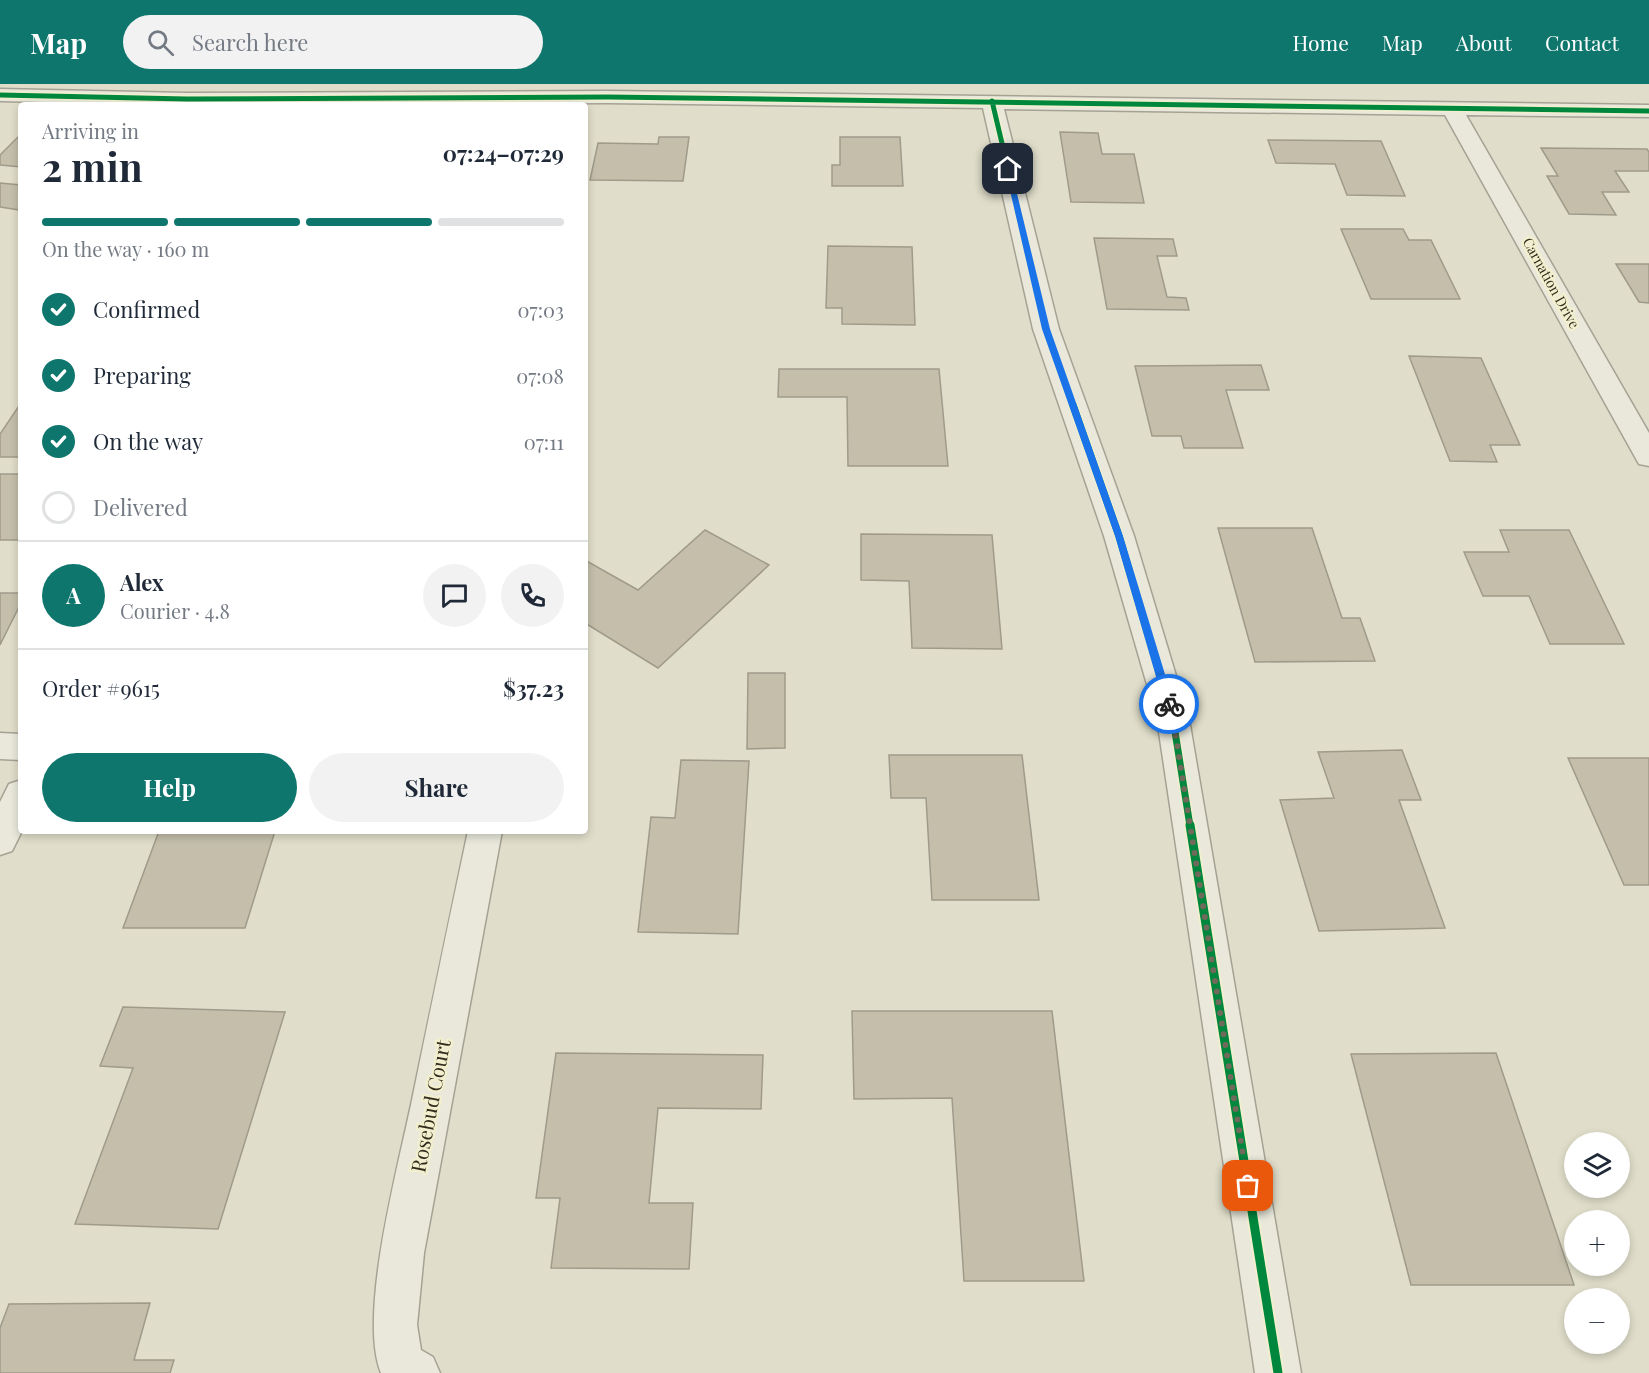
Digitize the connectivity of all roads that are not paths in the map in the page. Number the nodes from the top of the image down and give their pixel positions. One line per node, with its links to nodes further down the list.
1 (5, 94): 2 (street)
2 (337, 96): 3 (street)
3 (992, 101): 4 (street); 13 (street)
4 (1452, 108): 5 (street); 6 (street, Carnation Drive)
5 (1649, 111)
6 (1649, 458)
7 (0, 746): 8 (street)
8 (18, 747)
9 (18, 801): 11 (street)
10 (484, 834): 12 (street, Rosebud Court)
11 (0, 840)
12 (417, 1373)
13 (1278, 1373)

